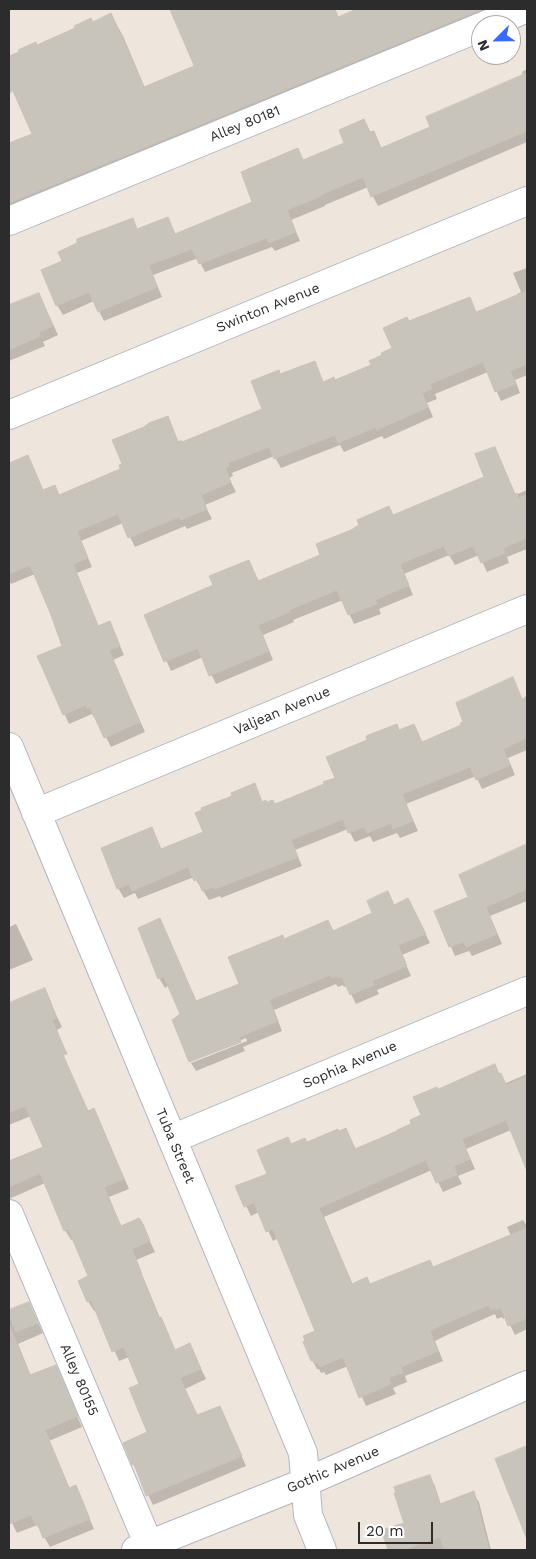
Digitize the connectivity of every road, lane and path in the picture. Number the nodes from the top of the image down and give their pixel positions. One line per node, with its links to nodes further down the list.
1 (525, 9): 2 (street)
2 (510, 15)
3 (471, 31): 5 (street, Alley 80181)
4 (527, 201): 6 (street, Swinton Avenue)
5 (9, 221)
6 (9, 415)
7 (527, 609): 9 (street, Valjean Avenue)
8 (9, 747): 9 (street, Tuba Street)
9 (36, 813): 11 (street, Tuba Street)
10 (527, 991): 11 (street, Sophia Avenue)
11 (172, 1139): 14 (street, Tuba Street)
12 (9, 1214): 15 (street, Alley 80155)
13 (527, 1385): 14 (street, Gothic Avenue)
14 (306, 1482): 15 (street, Gothic Avenue); 16 (street, Tuba Street)
15 (142, 1548)
16 (322, 1550)

